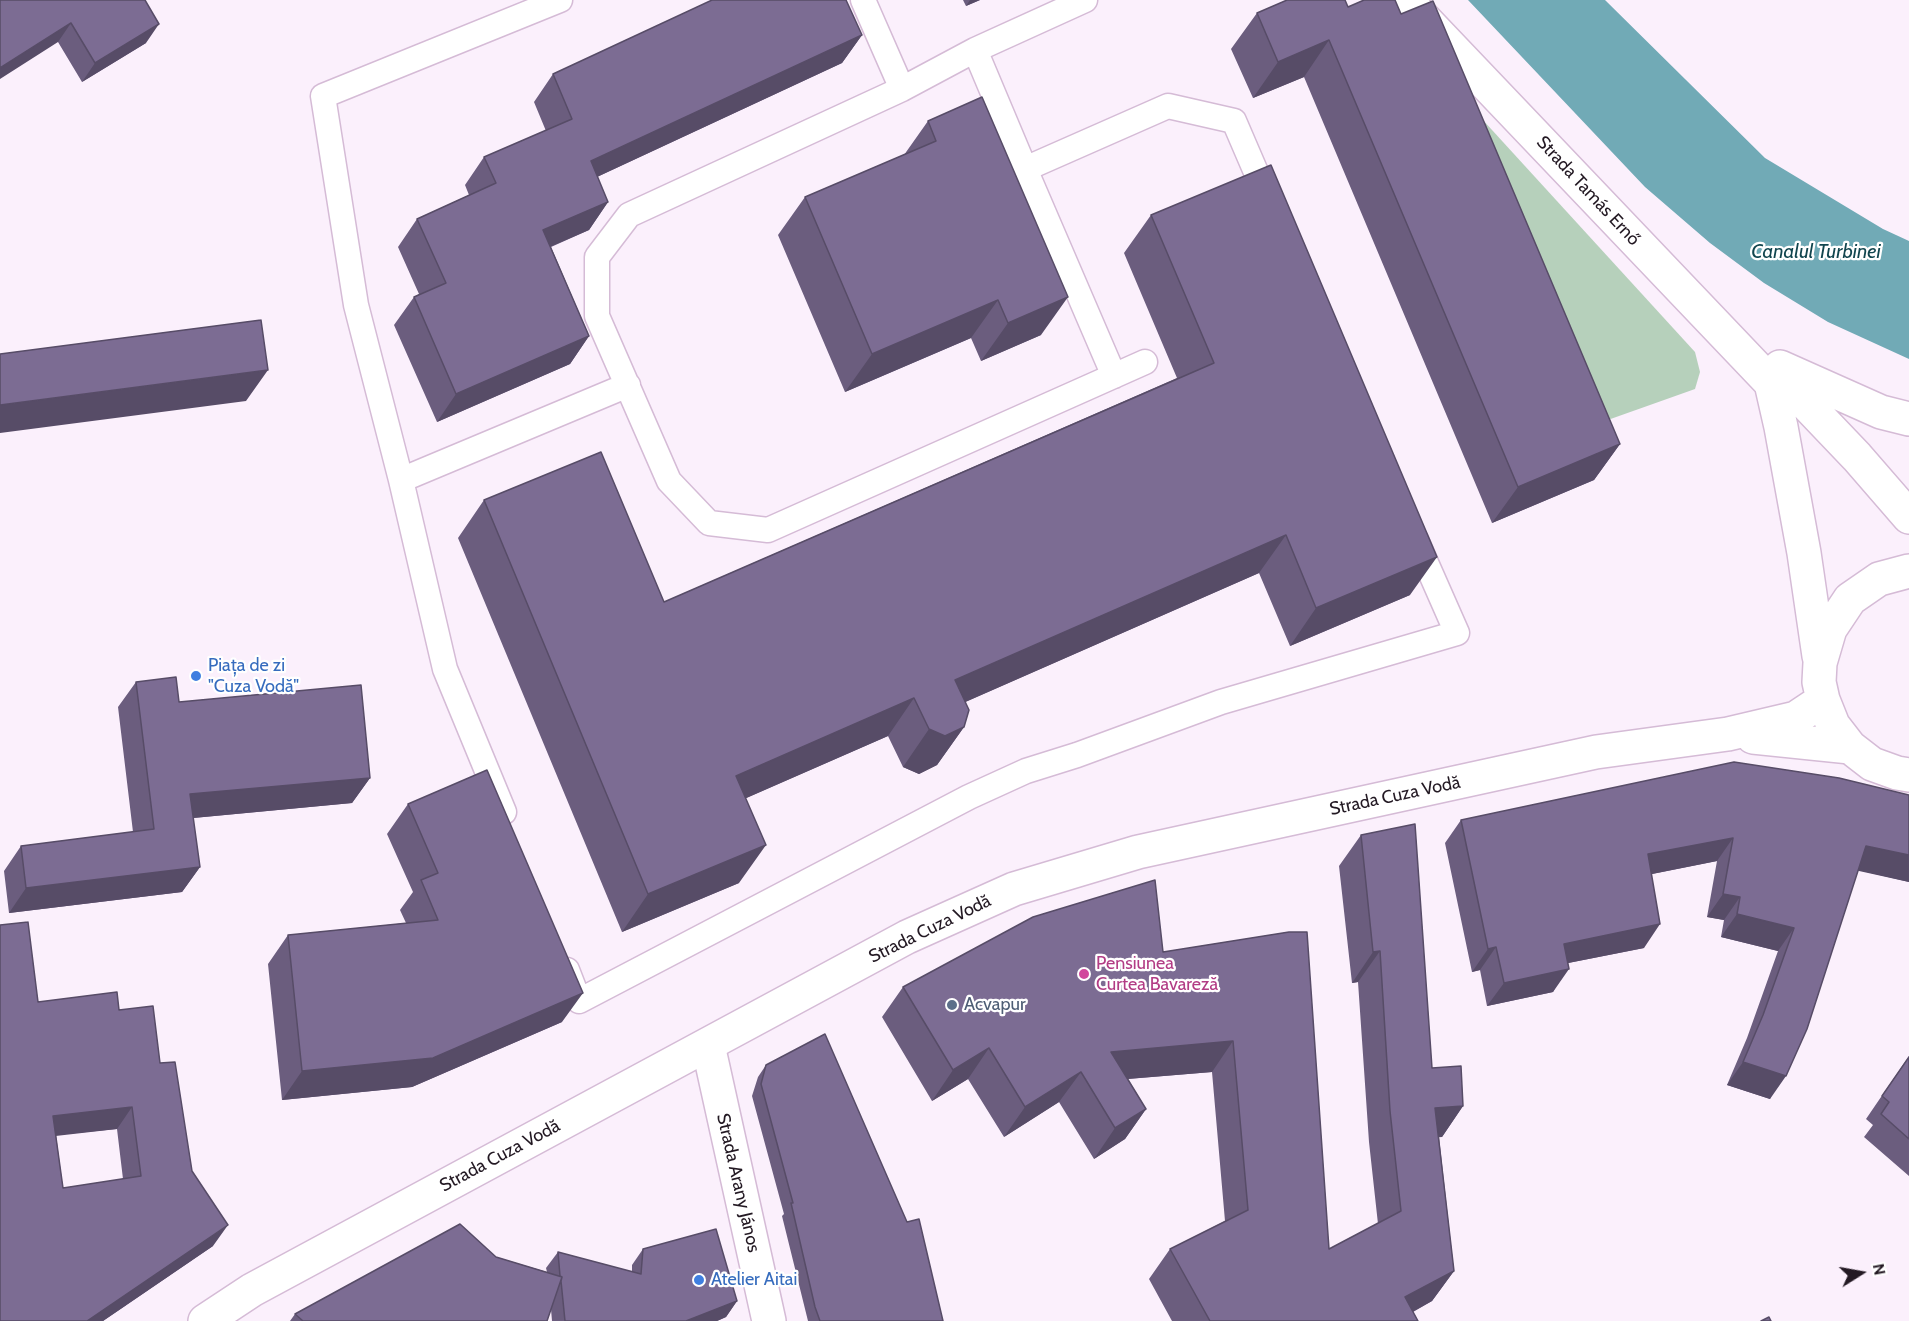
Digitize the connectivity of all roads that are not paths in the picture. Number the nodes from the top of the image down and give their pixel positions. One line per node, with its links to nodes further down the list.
1 (560, 0): 15 (lane)
2 (863, 0): 6 (lane)
3 (1085, 0): 5 (lane)
4 (1406, 0): 9 (main road, Strada Tamás Ernő)
5 (975, 50): 6 (lane); 7 (lane)
6 (902, 89): 13 (lane)
7 (1025, 169): 8 (lane); 11 (lane)
8 (1276, 219)
9 (1733, 345): 12 (main road, Strada Tamás Ernő); 14 (main road)
10 (1145, 362): 11 (lane)
11 (1114, 376): 13 (lane)
12 (1771, 383): 16 (main road, Strada Tamás Ernő); 19 (main road)
13 (628, 385): 15 (lane)
14 (1909, 419)
15 (402, 480): 24 (lane)
16 (1909, 517)
17 (1409, 524): 25 (lane)
18 (1909, 571): 19 (main road)
19 (1820, 663): 20 (main road)
20 (1823, 700): 21 (main road, Strada Cuza Vodă); 22 (main road)
21 (1728, 734): 22 (main road, Strada Cuza Vodă); 26 (main road, Strada Cuza Vodă)
22 (1850, 747): 23 (main road)
23 (1909, 775)
24 (511, 830)
25 (559, 947)
26 (708, 1045): 27 (main road, Strada Cuza Vodă); 28 (main road, Strada Arany János)
27 (205, 1321)
28 (769, 1321)

